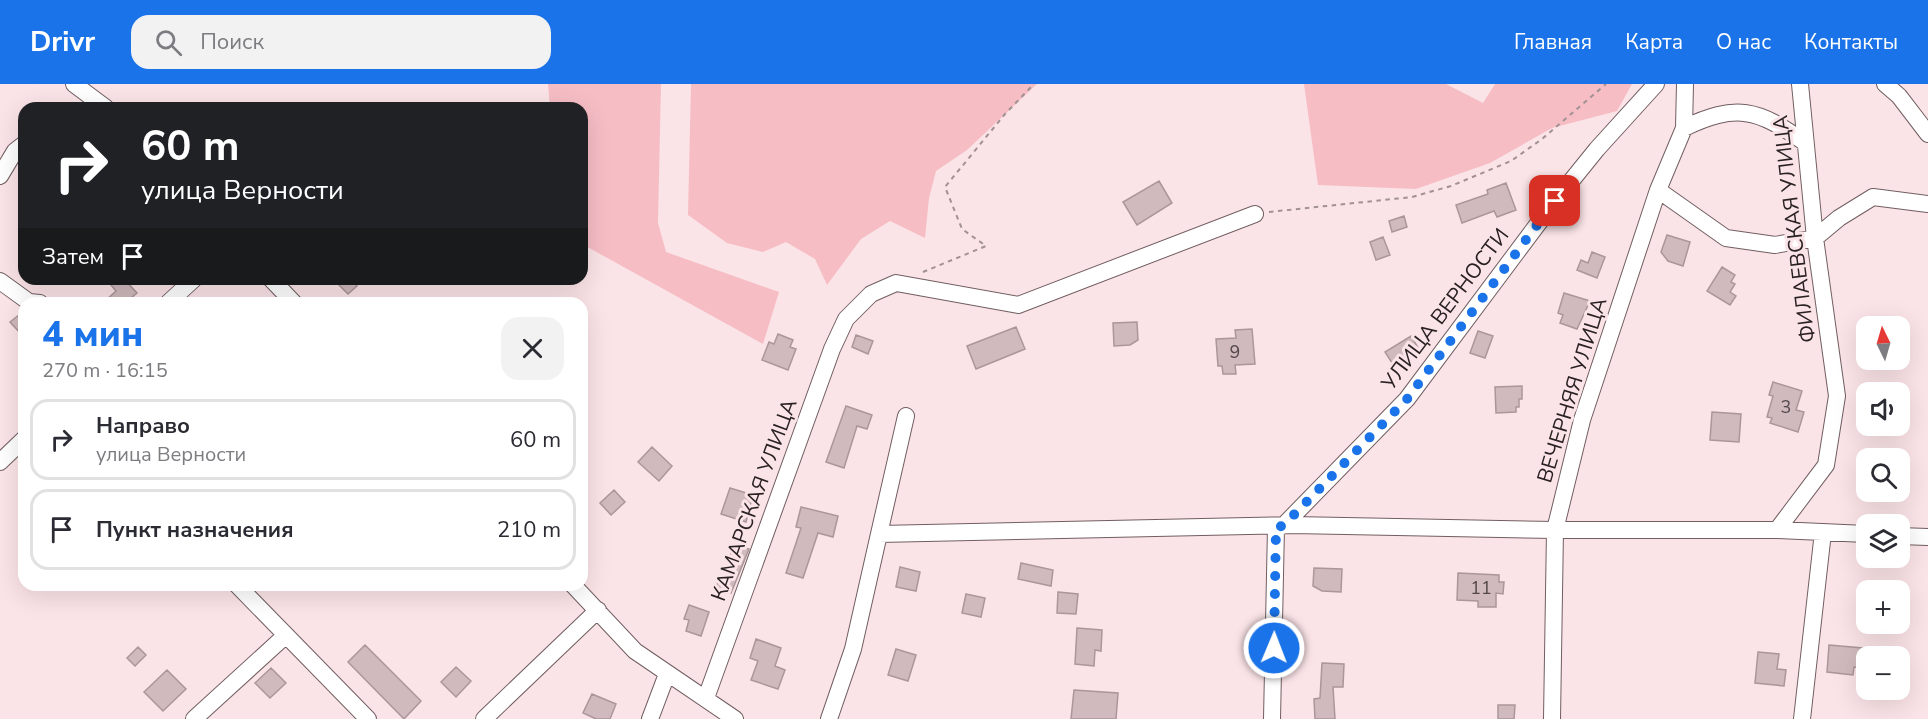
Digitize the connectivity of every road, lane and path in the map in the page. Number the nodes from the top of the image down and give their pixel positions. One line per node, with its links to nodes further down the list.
1 (74, 84): 8 (street)
2 (1034, 84): 19 (path)
3 (1606, 84): 16 (path)
4 (1656, 84): 28 (street, УЛИЦА ВЕРНОСТИ)
5 (1685, 84): 9 (street, ВЕЧЕРНЯЯ УЛИЦА)
6 (1800, 84): 11 (street, ФИЛАЕВСКАЯ УЛИЦА)
7 (1885, 84): 10 (street)
8 (97, 102)
9 (1684, 128): 11 (street); 14 (street, ВЕЧЕРНЯЯ УЛИЦА)
10 (1928, 134)
11 (1804, 142): 17 (street, ФИЛАЕВСКАЯ УЛИЦА)
12 (18, 149): 13 (street)
13 (0, 176)
14 (1658, 190): 17 (street); 30 (street, ВЕЧЕРНЯЯ УЛИЦА)
15 (1928, 204): 17 (street)
16 (1255, 214): 19 (street)
17 (1815, 238): 29 (street, ФИЛАЕВСКАЯ УЛИЦА)
18 (0, 282): 22 (street)
19 (896, 283): 41 (street, КАМАРСКАЯ УЛИЦА)
20 (188, 285): 23 (street)
21 (276, 285): 24 (street)
22 (22, 297)
23 (174, 297)
24 (288, 297)
25 (906, 416): 32 (street)
26 (18, 445): 27 (street)
27 (0, 462)
28 (1280, 527): 30 (street); 32 (street); 48 (street)
29 (1777, 530): 30 (street); 31 (street)
30 (1555, 531): 49 (street, ВЕЧЕРНЯЯ УЛИЦА)
31 (1823, 532): 33 (street); 50 (street)
32 (879, 534): 47 (street)
33 (1856, 534)
34 (1910, 536): 35 (street)
35 (1928, 537)
36 (243, 591): 39 (street)
37 (579, 591): 38 (street)
38 (598, 610): 40 (street); 44 (street)
39 (285, 636): 42 (street); 43 (street)
40 (667, 674): 41 (street); 45 (street)
41 (706, 698): 46 (street)
42 (194, 719)
43 (368, 719)
44 (484, 719)
45 (650, 719)
46 (735, 719)
47 (829, 719)
48 (1272, 719)
49 (1552, 719)
50 (1802, 719)

